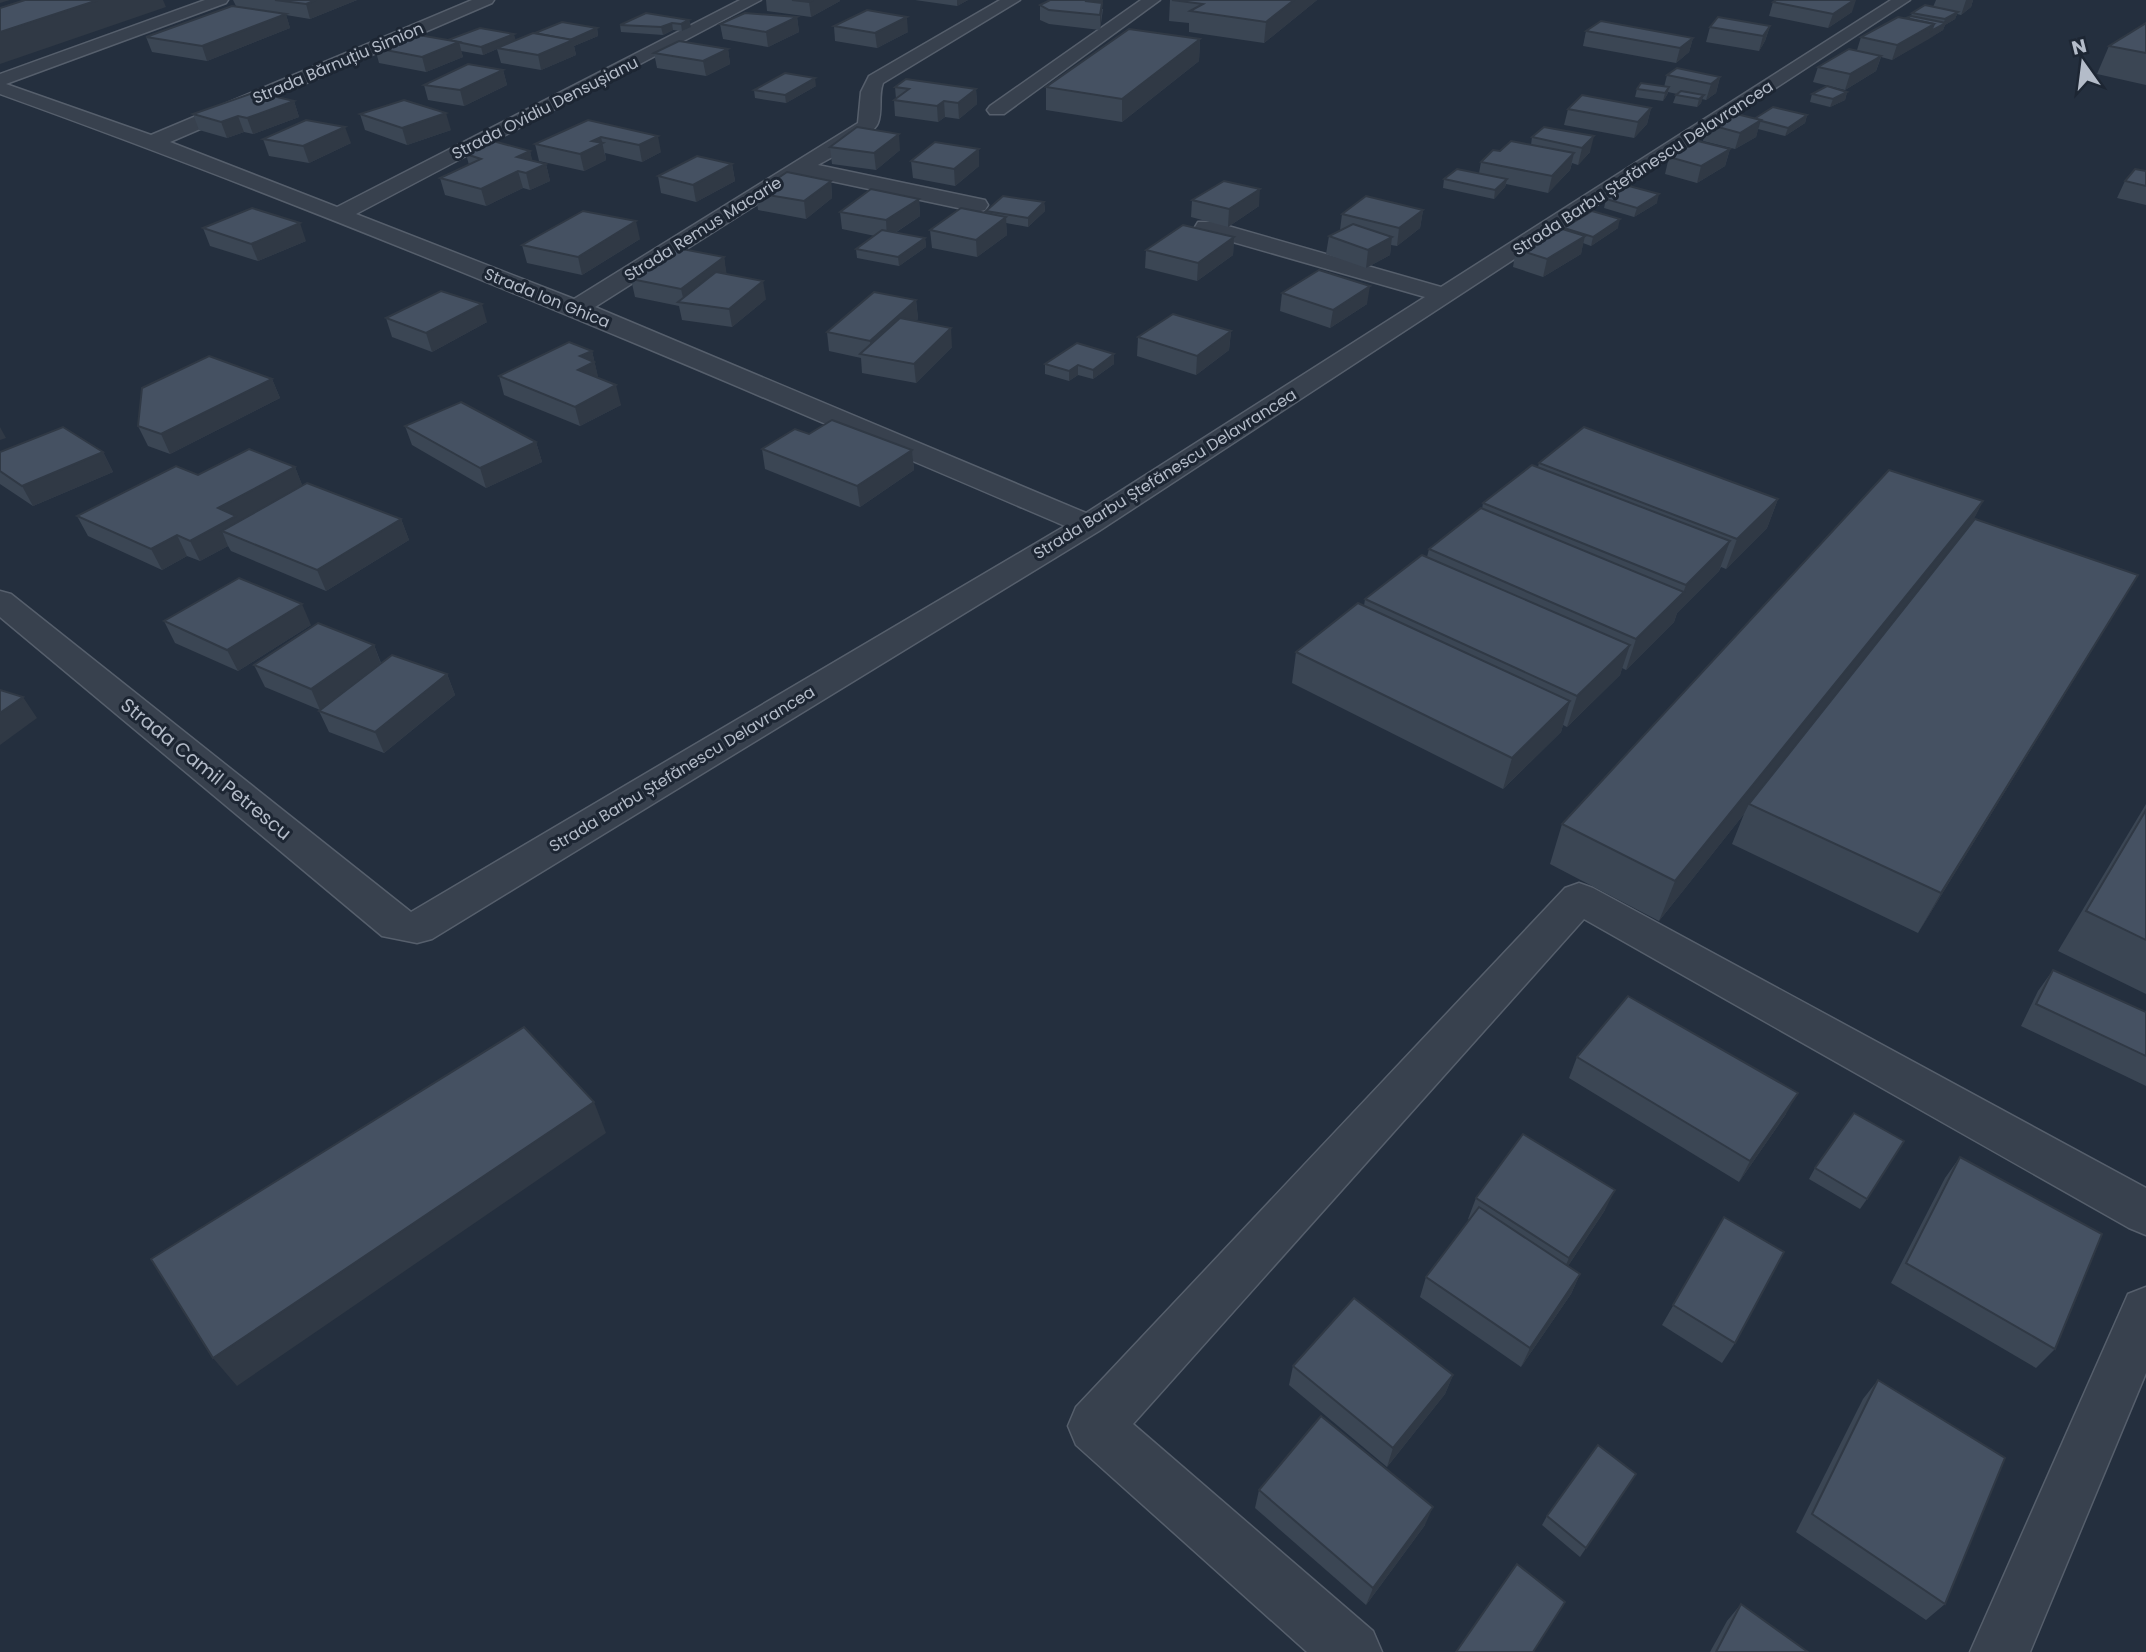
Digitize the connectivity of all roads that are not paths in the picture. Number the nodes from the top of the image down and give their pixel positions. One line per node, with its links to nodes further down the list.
1 (220, 0): 7 (street)
2 (486, 0): 10 (street, Strada Bărnuțiu Simion)
3 (753, 0): 13 (street, Strada Ovidiu Densușianu)
4 (1012, 0): 11 (street, Strada Remus Macarie)
5 (1152, 0): 9 (street)
6 (1902, 0): 15 (street, Strada Barbu Ștefănescu Delavrancea)
7 (0, 80)
8 (0, 88): 10 (street, Strada Ion Ghica)
9 (997, 110)
10 (152, 142): 13 (street, Strada Ion Ghica)
11 (801, 168): 12 (street); 16 (street, Strada Remus Macarie)
12 (977, 205)
13 (338, 215): 16 (street, Strada Ion Ghica)
14 (1206, 228): 15 (street)
15 (1444, 295): 17 (street, Strada Barbu Ștefănescu Delavrancea)
16 (576, 308): 17 (street, Strada Ion Ghica)
17 (1088, 525): 19 (street, Strada Barbu Ștefănescu Delavrancea)
18 (0, 601): 19 (street, Strada Camil Petrescu)
19 (417, 928)
20 (2146, 1213): 22 (street)
21 (2146, 1311): 23 (street)
22 (1352, 1652)
23 (2000, 1652)

